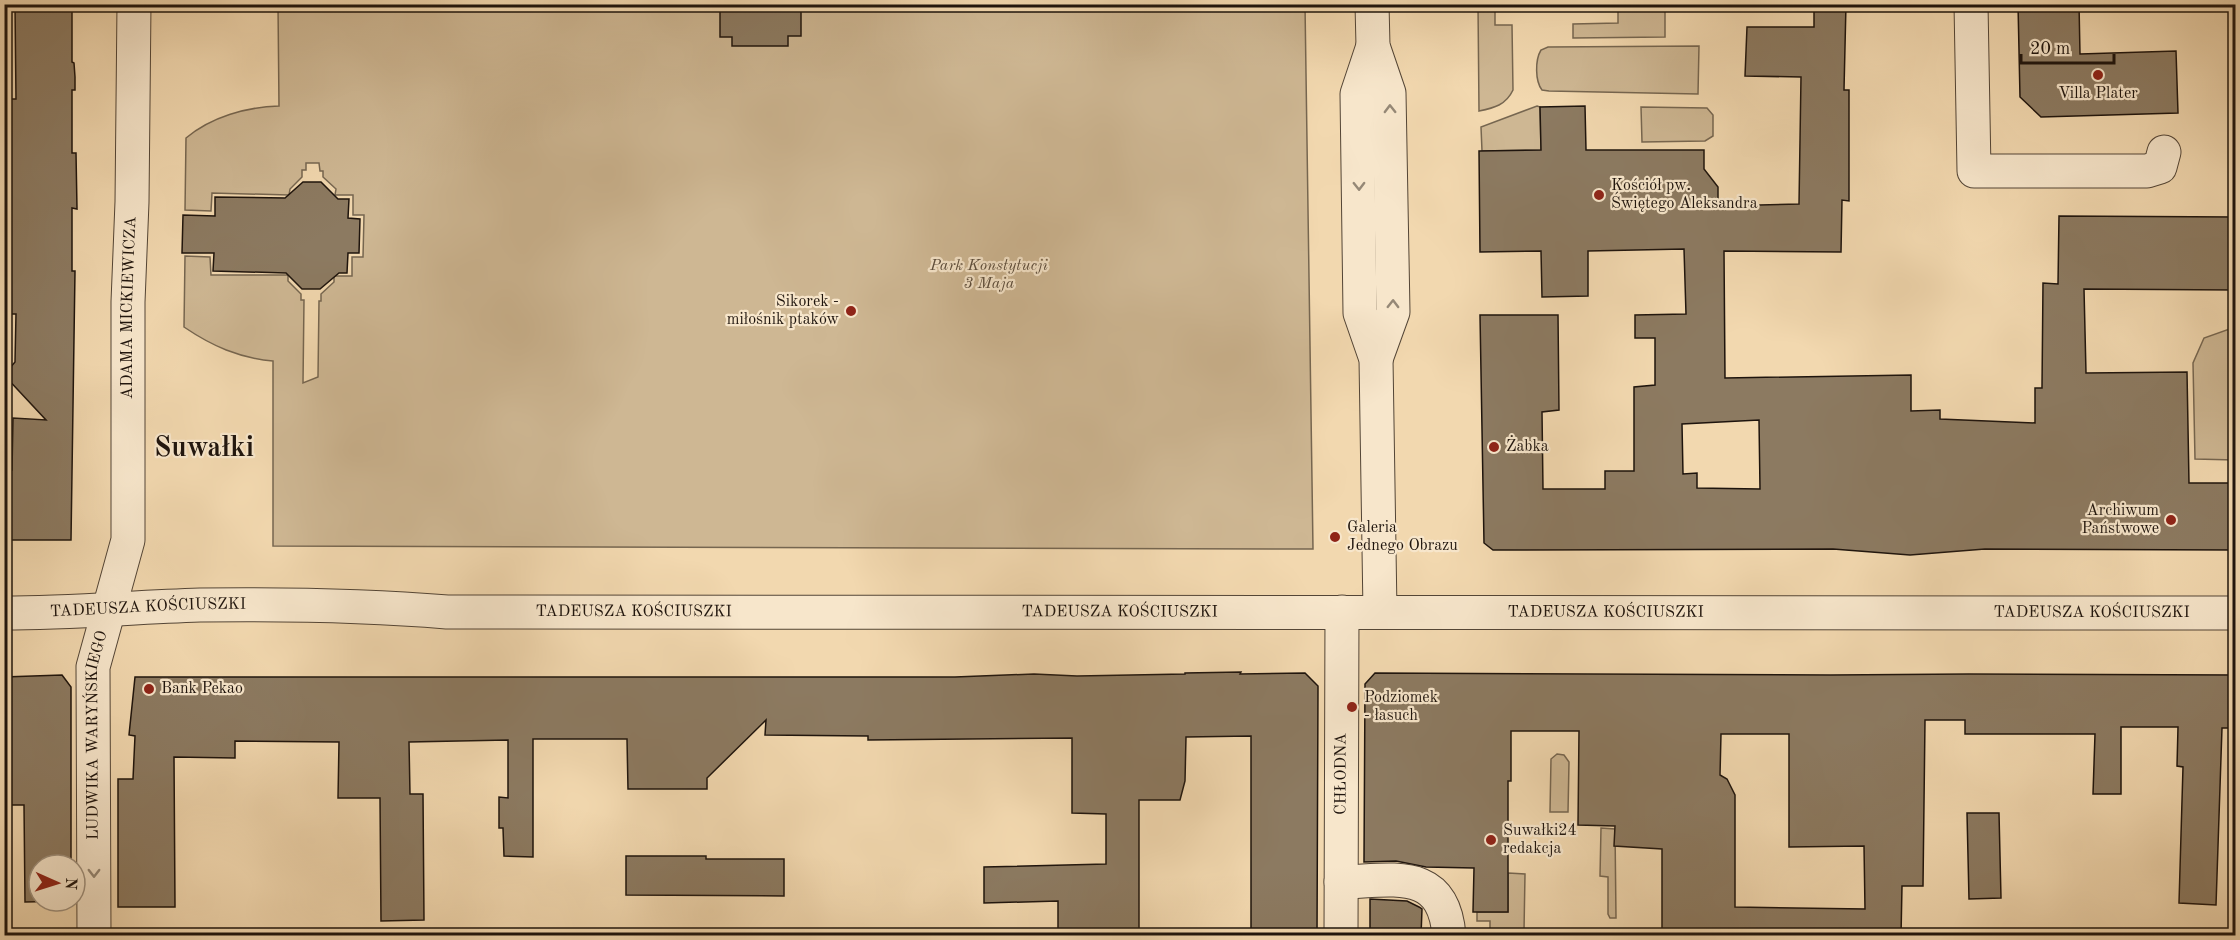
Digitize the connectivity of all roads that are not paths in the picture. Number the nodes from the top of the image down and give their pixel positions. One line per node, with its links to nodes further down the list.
1 (134, 4): 5 (street, ADAMA MICKIEWICZA)
2 (1372, 4): 7 (street)
3 (1971, 4): 4 (street)
4 (2164, 152)
5 (109, 609): 6 (street, TADEUSZA KOŚCIUSZKI); 8 (street, TADEUSZA KOŚCIUSZKI); 11 (street, LUDWIKA WARYŃSKIEGO, one-way to 11)
6 (1342, 612): 7 (street, TADEUSZA KOŚCIUSZKI); 10 (street, CHŁODNA)
7 (1380, 612): 9 (street, TADEUSZA KOŚCIUSZKI)
8 (4, 613)
9 (2235, 613)
10 (1341, 882): 12 (street, CHŁODNA); 13 (street)
11 (94, 936)
12 (1341, 936)
13 (1449, 936)

